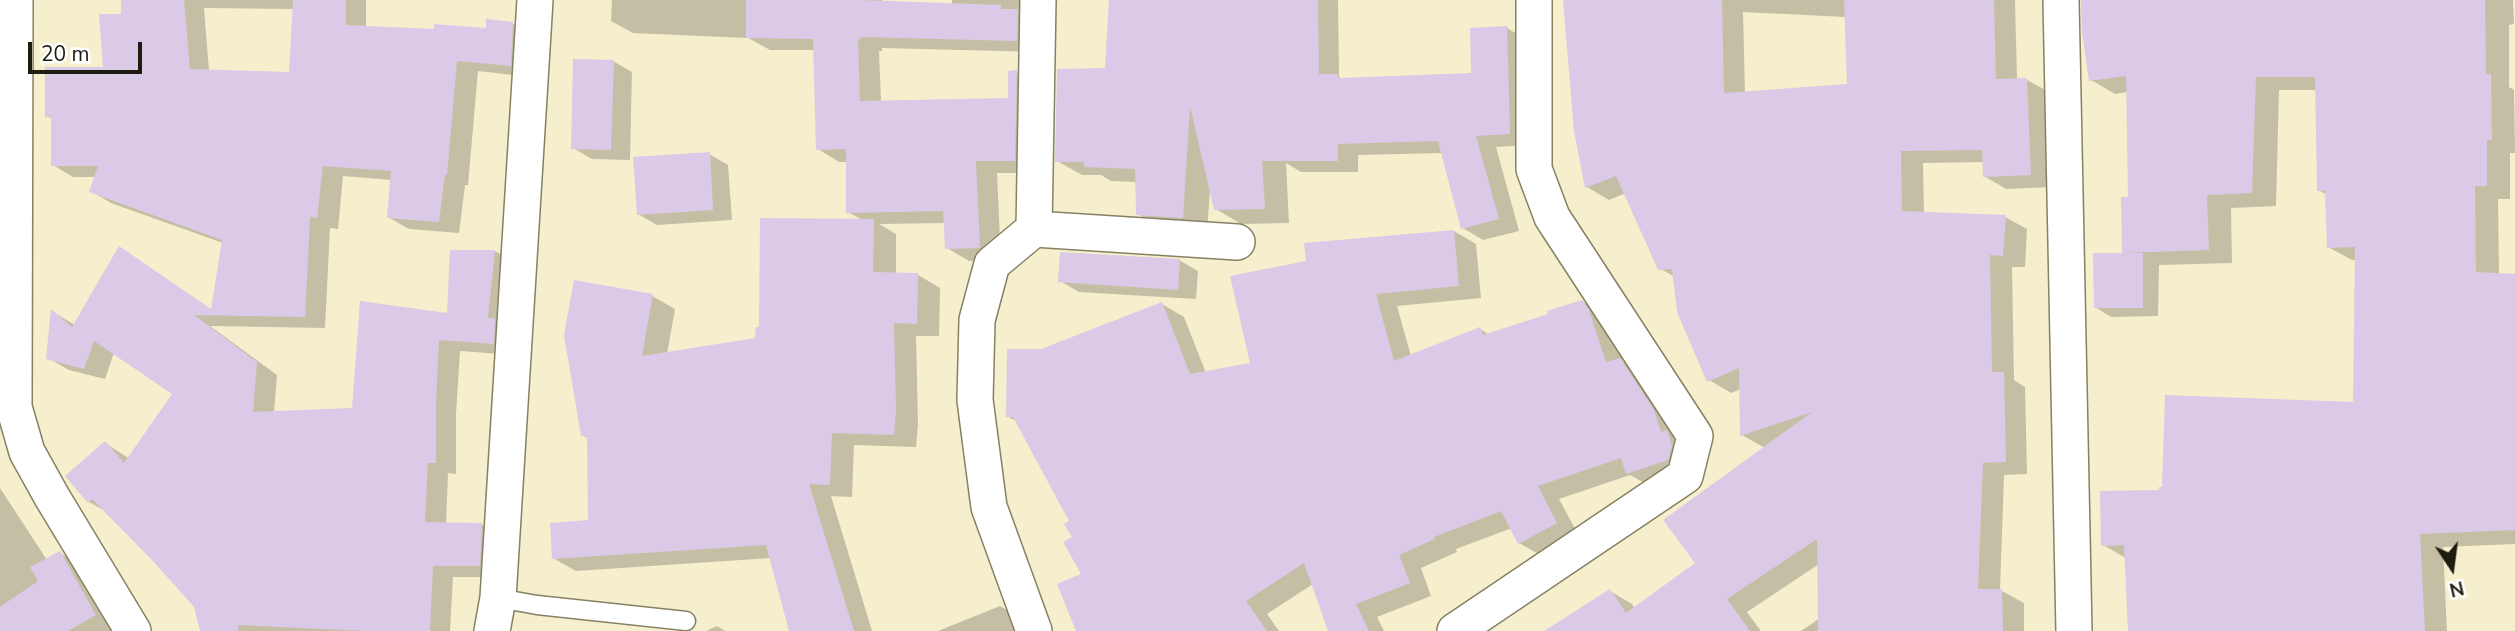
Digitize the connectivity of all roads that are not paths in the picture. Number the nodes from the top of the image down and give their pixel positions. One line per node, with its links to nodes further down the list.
1 (15, 0): 10 (street)
2 (535, 0): 8 (street)
3 (1038, 0): 6 (street)
4 (1534, 0): 12 (street)
5 (2061, 0): 13 (street)
6 (1034, 229): 7 (street); 11 (street)
7 (1237, 242)
8 (495, 615): 9 (lane)
9 (686, 621)
10 (132, 631)
11 (1034, 631)
12 (1455, 631)
13 (2074, 631)

